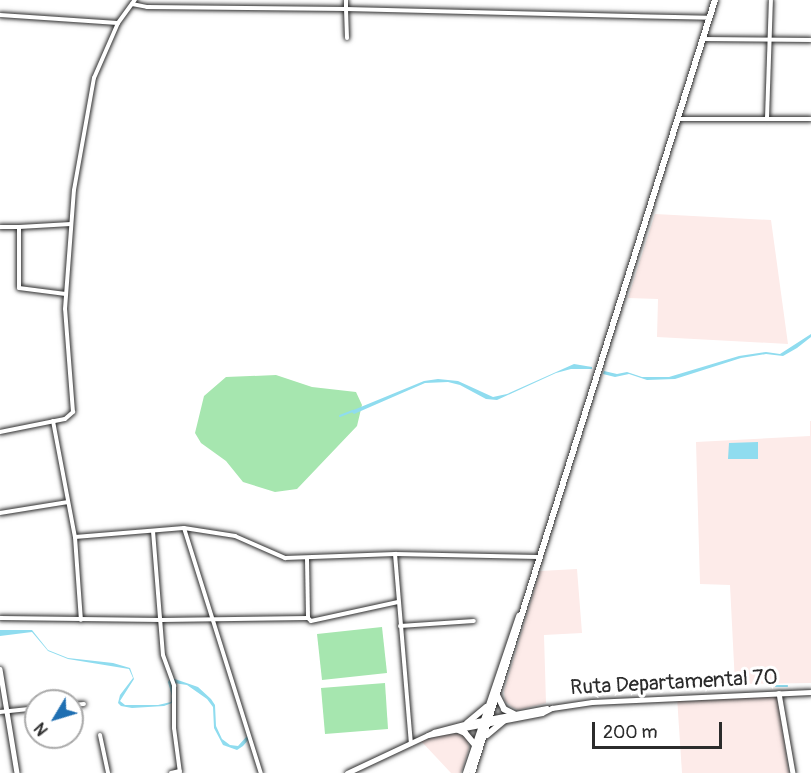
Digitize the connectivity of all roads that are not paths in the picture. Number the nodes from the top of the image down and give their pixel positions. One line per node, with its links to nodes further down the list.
1 (346, 0): 5 (street)
2 (715, 0): 7 (highway)
3 (771, 0): 11 (street)
4 (133, 2): 5 (street); 8 (street)
5 (346, 9): 7 (street); 9 (street)
6 (0, 15): 8 (street)
7 (709, 18): 10 (highway)
8 (118, 23): 16 (street)
9 (347, 38)
10 (704, 39): 11 (street); 14 (highway)
11 (770, 39): 12 (street); 13 (street)
12 (811, 40)
13 (767, 118): 14 (street); 15 (street)
14 (679, 119): 28 (highway)
15 (811, 119)
16 (71, 224): 17 (street); 19 (street)
17 (19, 226): 18 (street); 19 (street)
18 (0, 227)
19 (66, 294): 20 (street)
20 (53, 421): 21 (street); 22 (street)
21 (0, 432)
22 (68, 502): 23 (street); 26 (street)
23 (0, 513)
24 (184, 528): 25 (street); 29 (street); 36 (street)
25 (153, 530): 26 (street); 35 (street)
26 (75, 537): 34 (street)
27 (395, 554): 28 (street); 29 (street); 30 (street)
28 (538, 557): 31 (highway)
29 (307, 558): 33 (street)
30 (398, 602): 33 (street); 38 (street)
31 (523, 607): 42 (highway); 43 (highway)
32 (0, 618): 34 (street)
33 (308, 618): 36 (street)
34 (81, 620): 35 (street)
35 (161, 620): 36 (street); 59 (street)
36 (212, 620): 63 (street)
37 (474, 621): 38 (street)
38 (400, 626): 57 (street)
39 (0, 669): 46 (main road)
40 (811, 692): 41 (main road, Ruta Departamental 70)
41 (779, 693): 44 (main road, Ruta Departamental 70); 67 (main road)
42 (497, 695): 48 (highway); 50 (highway)
43 (488, 704): 51 (highway); 52 (highway)
44 (552, 708): 48 (main road); 49 (main road, Ruta Departamental 70)
45 (24, 709): 46 (street)
46 (8, 710): 47 (street); 60 (main road)
47 (0, 712)
48 (514, 714): 50 (main road)
49 (505, 720): 50 (main road, Ruta Departamental 70); 56 (highway)
50 (490, 721): 52 (main road, Ruta Departamental 70); 56 (highway)
51 (467, 723): 52 (main road, Ruta Departamental 70); 55 (main road, Ruta Departamental 70)
52 (482, 723): 53 (main road, Ruta Departamental 70); 58 (highway)
53 (456, 729): 55 (main road, Ruta Departamental 70); 58 (highway)
54 (100, 735): 61 (street)
55 (428, 735): 57 (main road)
56 (485, 737): 66 (highway)
57 (411, 743): 64 (main road)
58 (475, 745): 65 (highway)
59 (180, 772): 62 (street)
60 (17, 773)
61 (108, 773)
62 (171, 773)
63 (261, 773)
64 (347, 773)
65 (466, 773)
66 (472, 773)
67 (793, 773)

